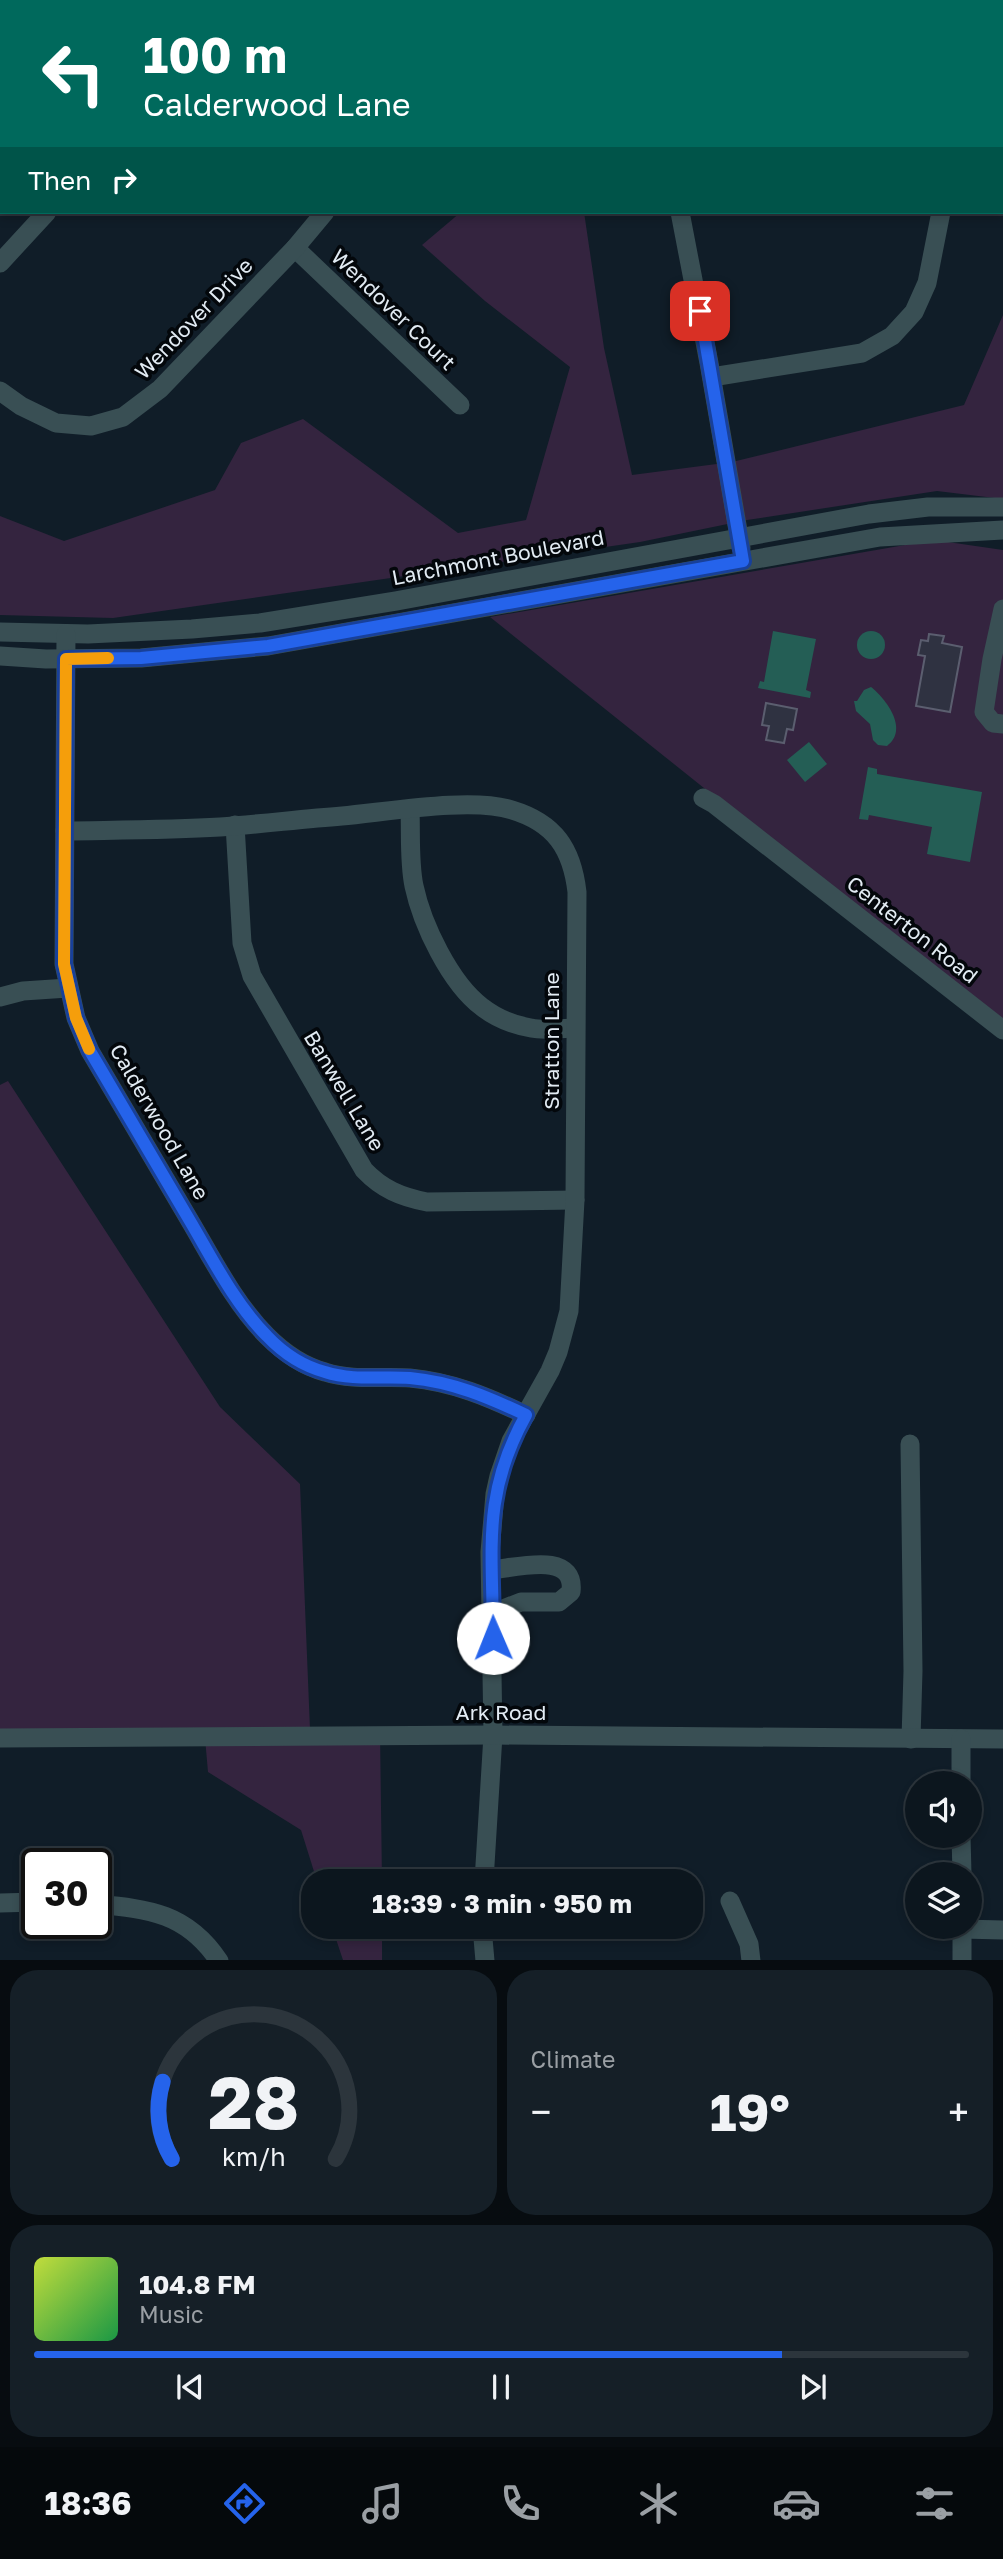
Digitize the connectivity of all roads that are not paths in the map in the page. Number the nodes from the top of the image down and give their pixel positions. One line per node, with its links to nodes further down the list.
1 (45, 214): 6 (street)
2 (323, 214): 5 (street, Wendover Drive)
3 (680, 214): 7 (street)
4 (941, 214): 7 (street)
5 (295, 248): 8 (street, Wendover Drive); 9 (street, Wendover Court)
6 (0, 263)
7 (712, 377): 12 (street)
8 (0, 391)
9 (460, 405)
10 (1003, 507): 12 (street, Larchmont Boulevard)
11 (1003, 530): 13 (street)
12 (739, 537): 13 (street); 16 (street, Larchmont Boulevard)
13 (743, 561): 19 (street)
14 (1003, 609): 17 (street)
15 (0, 632): 16 (street, Larchmont Boulevard)
16 (66, 634): 19 (street, Calderwood Lane)
17 (1000, 635): 20 (street)
18 (0, 656): 19 (street)
19 (66, 659): 24 (street, Calderwood Lane)
20 (1003, 724)
21 (703, 798): 28 (street, Centerton Road)
22 (410, 810): 23 (street, Stratton Lane); 27 (street); 27 (street, Stratton Lane)
23 (235, 825): 24 (street, Stratton Lane); 29 (street, Banwell Lane)
24 (65, 831): 25 (street, Calderwood Lane)
25 (68, 988): 26 (street); 30 (street, Calderwood Lane)
26 (0, 997)
27 (575, 1028): 29 (street, Stratton Lane)
28 (1003, 1030)
29 (575, 1200): 30 (street, Stratton Lane)
30 (526, 1415): 32 (street, Stratton Lane)
31 (911, 1444): 36 (street)
32 (491, 1570): 33 (street, Stratton Lane); 33 (street)
33 (493, 1613): 34 (street, Stratton Lane)
34 (493, 1735): 35 (street, Ark Road); 36 (street, Ark Road); 40 (street, Stratton Lane)
35 (0, 1738)
36 (911, 1739): 37 (street, Ark Road)
37 (961, 1739): 38 (street, Ark Road); 39 (street)
38 (1003, 1739)
39 (961, 1771)
40 (485, 1869)
41 (730, 1901): 51 (street)
42 (21, 1902): 43 (street)
43 (0, 1903)
44 (112, 1906): 49 (street)
45 (982, 1929): 46 (street)
46 (1003, 1930)
47 (483, 1939): 50 (street)
48 (962, 1939): 52 (street)
49 (218, 1960)
50 (485, 1960)
51 (751, 1960)
52 (962, 1960)

